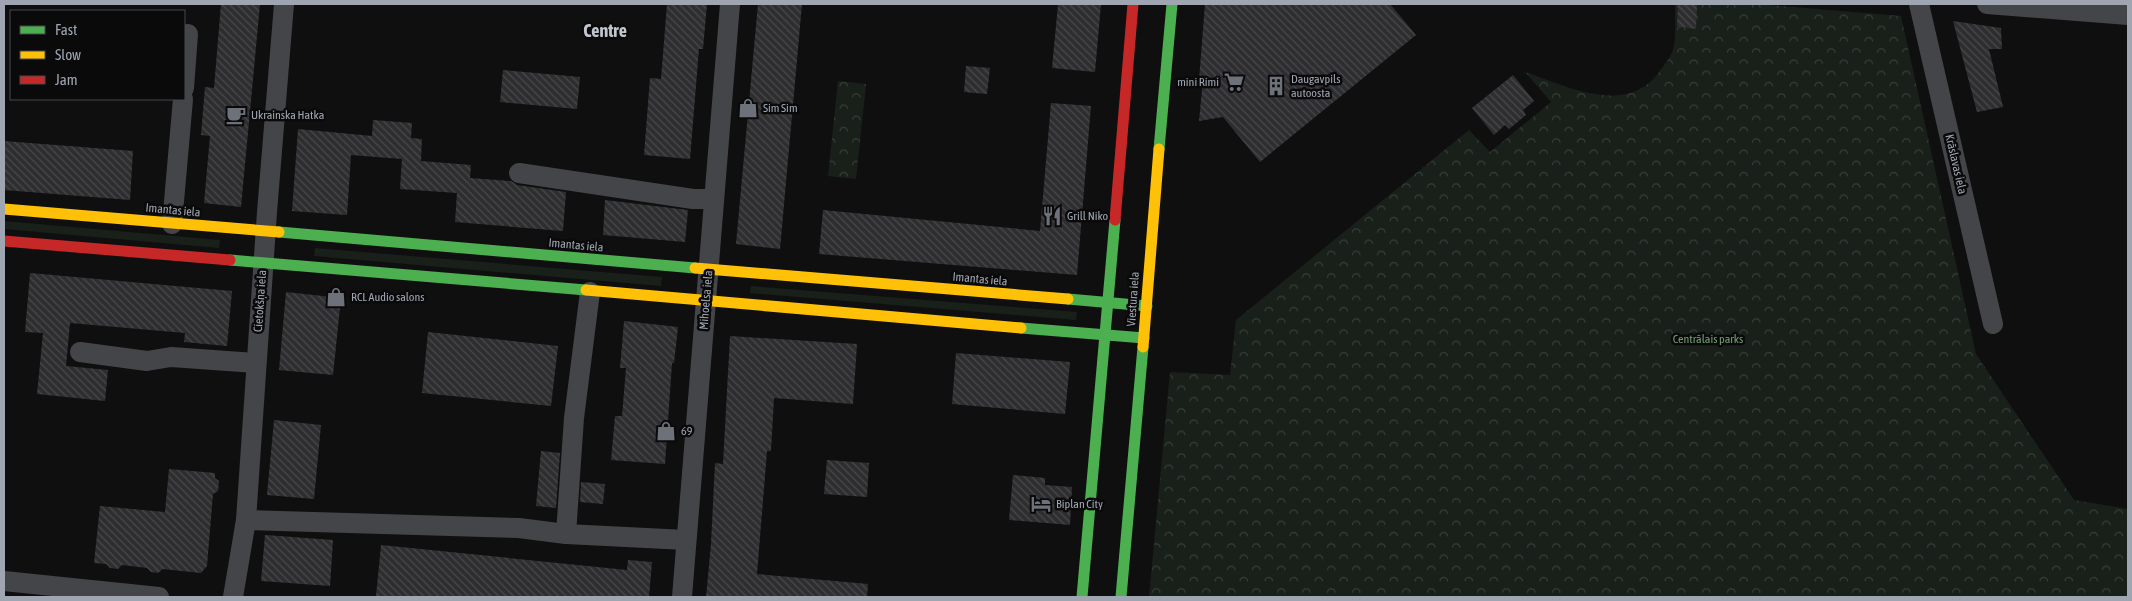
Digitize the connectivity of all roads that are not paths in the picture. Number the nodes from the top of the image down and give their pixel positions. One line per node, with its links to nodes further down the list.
1 (284, 4): 15 (street, Cietokšņa iela)
2 (730, 4): 12 (street, Mihoelsa iela)
3 (1133, 4): 21 (street, Viestura iela)
4 (1172, 4): 22 (street, Viestura iela)
5 (1919, 4): 23 (street, Krāslavas iela)
6 (1987, 4): 7 (street)
7 (2128, 15)
8 (188, 34): 9 (street)
9 (185, 74)
10 (183, 100): 14 (street)
11 (519, 173): 12 (street)
12 (714, 198): 18 (street, Mihoelsa iela)
13 (4, 209): 14 (street, Imantas iela)
14 (172, 224): 15 (street, Imantas iela)
15 (265, 232): 17 (street, Cietokšņa iela); 18 (street, Imantas iela)
16 (4, 241): 17 (street)
17 (263, 264): 19 (street); 27 (street, Cietokšņa iela)
18 (708, 270): 20 (street, Mihoelsa iela); 21 (street, Imantas iela)
19 (590, 292): 20 (street); 29 (street)
20 (706, 301): 24 (street); 30 (street, Mihoelsa iela)
21 (1107, 304): 22 (street, Imantas iela); 24 (street, Viestura iela)
22 (1147, 306): 25 (street, Viestura iela)
23 (1993, 324)
24 (1105, 335): 25 (street); 35 (street, Viestura iela)
25 (1144, 338): 36 (street, Viestura iela)
26 (80, 352): 27 (street)
27 (256, 363): 28 (street, Cietokšņa iela)
28 (246, 520): 29 (street); 33 (street, Cietokšņa iela)
29 (566, 534): 30 (street)
30 (686, 540): 34 (street, Mihoelsa iela)
31 (4, 581): 32 (street)
32 (159, 597)
33 (233, 597)
34 (682, 597)
35 (1082, 597)
36 (1121, 597)

